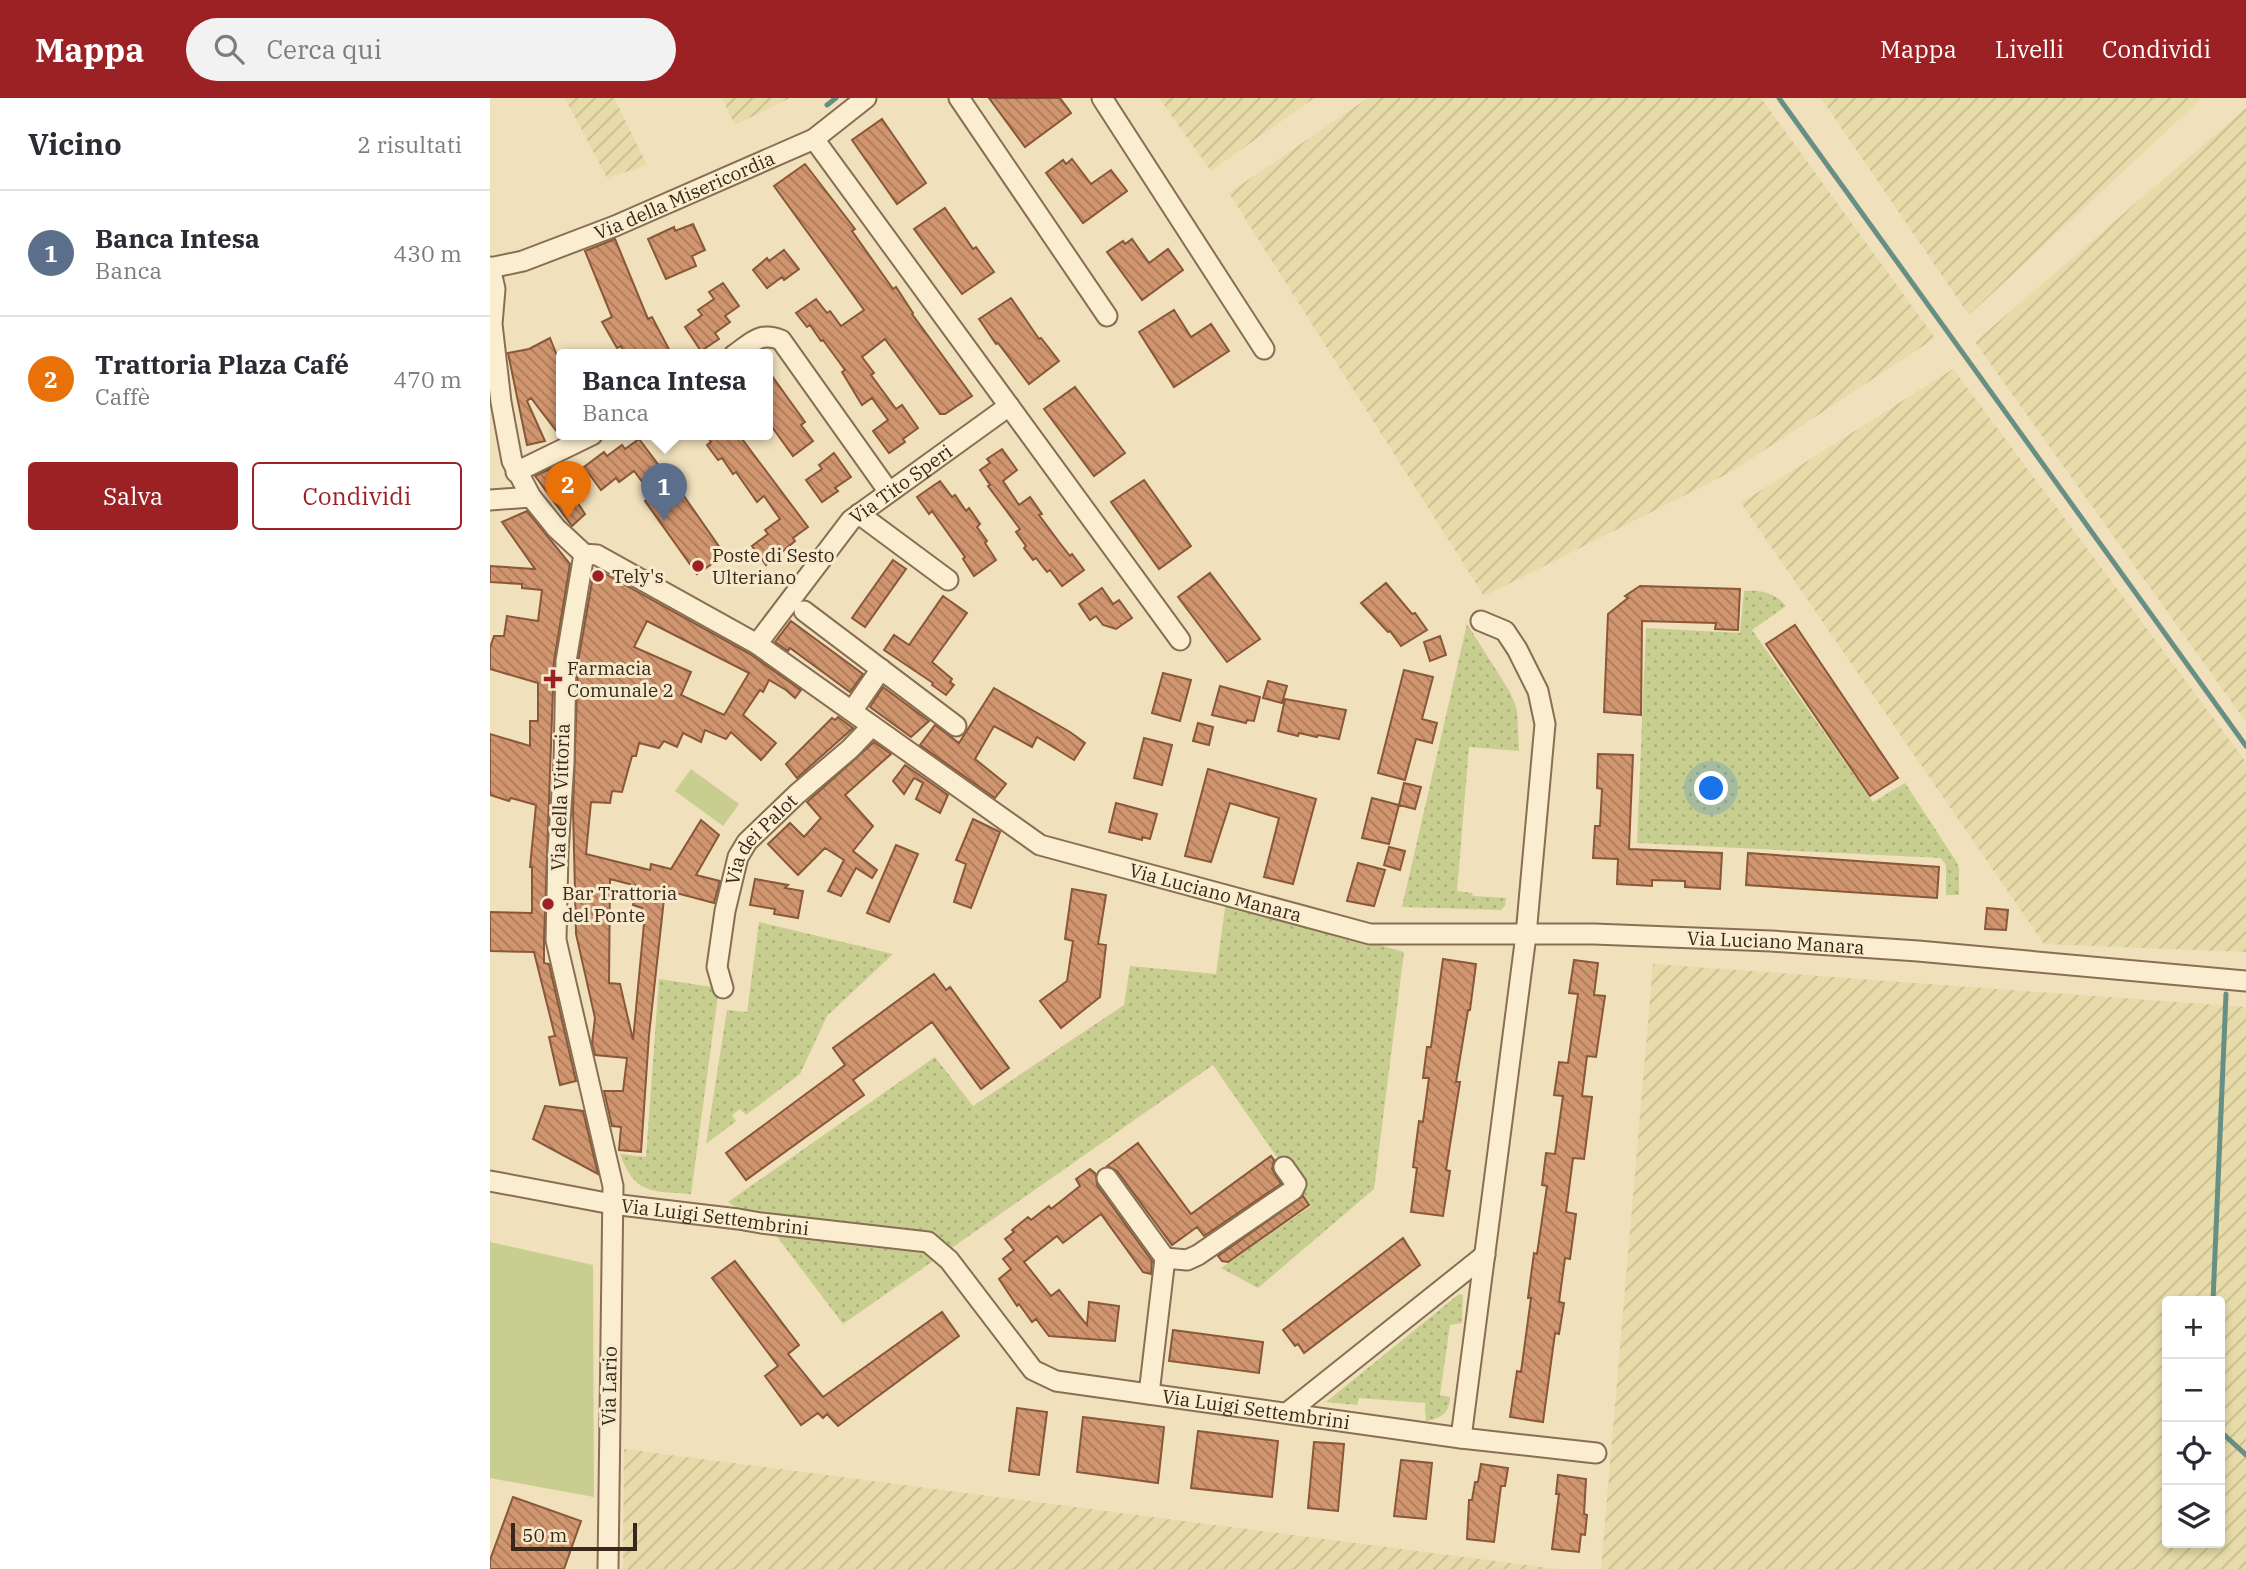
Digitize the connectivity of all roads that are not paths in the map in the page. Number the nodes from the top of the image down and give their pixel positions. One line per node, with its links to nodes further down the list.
1 (866, 98): 4 (street, Via della Misericordia)
2 (959, 98): 6 (street)
3 (1102, 98): 8 (street)
4 (814, 139): 5 (street, Via della Misericordia); 9 (street)
5 (490, 267): 11 (street, Via Luciano Manara)
6 (1107, 316)
7 (743, 349): 12 (street)
8 (1265, 349)
9 (1009, 406): 12 (street, Via Tito Speri); 20 (street)
10 (582, 440): 11 (street)
11 (516, 472): 13 (street, Via Luciano Manara)
12 (889, 492): 15 (street, Via Tito Speri)
13 (531, 497): 14 (street); 16 (street, Via Luciano Manara)
14 (490, 500)
15 (859, 514): 17 (street); 21 (street, Via Tito Speri)
16 (584, 554): 21 (street, Via Luciano Manara); 32 (street, Via della Vittoria)
17 (948, 580)
18 (804, 611): 22 (street)
19 (1481, 621): 26 (street)
20 (1180, 640)
21 (757, 644): 23 (street, Via Luciano Manara)
22 (881, 669): 23 (street); 25 (street)
23 (852, 711): 24 (street, Via Luciano Manara)
24 (873, 726): 26 (street, Via Luciano Manara); 28 (street, Via dei Palot)
25 (956, 726)
26 (1526, 935): 27 (street, Via Luciano Manara); 33 (street)
27 (2246, 981)
28 (723, 988)
29 (1283, 1167): 34 (street)
30 (1107, 1178): 34 (street)
31 (490, 1181): 32 (street, Via Luigi Settembrini)
32 (612, 1204): 35 (street, Via Luigi Settembrini); 39 (street, Via Lario)
33 (1485, 1255): 36 (street); 37 (street)
34 (1165, 1258): 35 (street)
35 (1149, 1394): 36 (street, Via Luigi Settembrini)
36 (1287, 1413): 37 (street, Via Luigi Settembrini)
37 (1461, 1438): 38 (street, Via Luigi Settembrini)
38 (1595, 1453)
39 (608, 1569)

